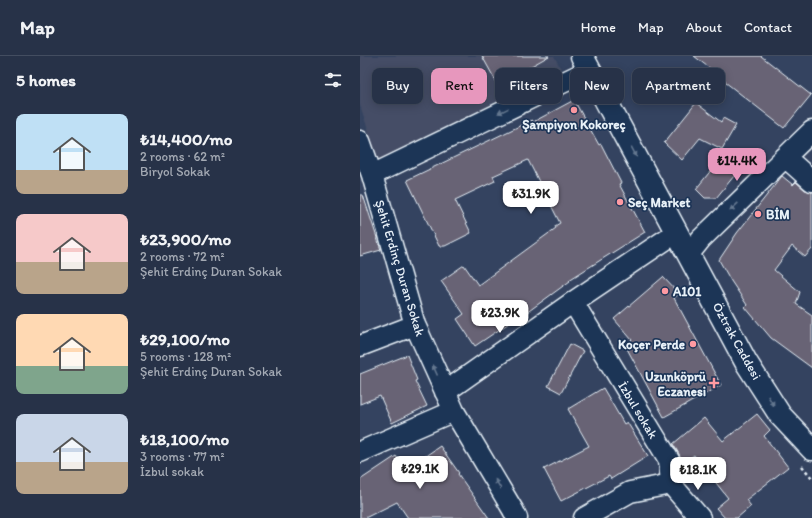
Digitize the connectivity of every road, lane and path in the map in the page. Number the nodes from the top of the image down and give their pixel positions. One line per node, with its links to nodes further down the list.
1 (586, 63): 5 (street, one-way to 5); 7 (main road, Öztrak Caddesi, one-way to 7)
2 (812, 131): 4 (street)
3 (360, 141): 5 (street, Şehit Erdinç Duran Sokak)
4 (785, 157): 6 (street); 8 (street, one-way to 8)
5 (372, 175): 10 (street, Şehit Erdinç Duran Sokak)
6 (812, 181)
7 (677, 232): 8 (main road, Öztrak Caddesi); 9 (street)
8 (689, 254): 14 (main road, Öztrak Caddesi, one-way to 14)
9 (573, 302): 12 (street); 16 (street, İzbul sokak)
10 (415, 325): 11 (street); 12 (street, Şehit Erdinç Duran Sokak, one-way to 10)
11 (360, 346)
12 (445, 392): 13 (street, Şehit Erdinç Duran Sokak)
13 (454, 411): 15 (street); 17 (street, Şehit Erdinç Duran Sokak, one-way to 13)
14 (809, 440)
15 (360, 452)
16 (671, 484): 18 (street); 19 (street)
17 (510, 515)
18 (584, 518)
19 (700, 518)

